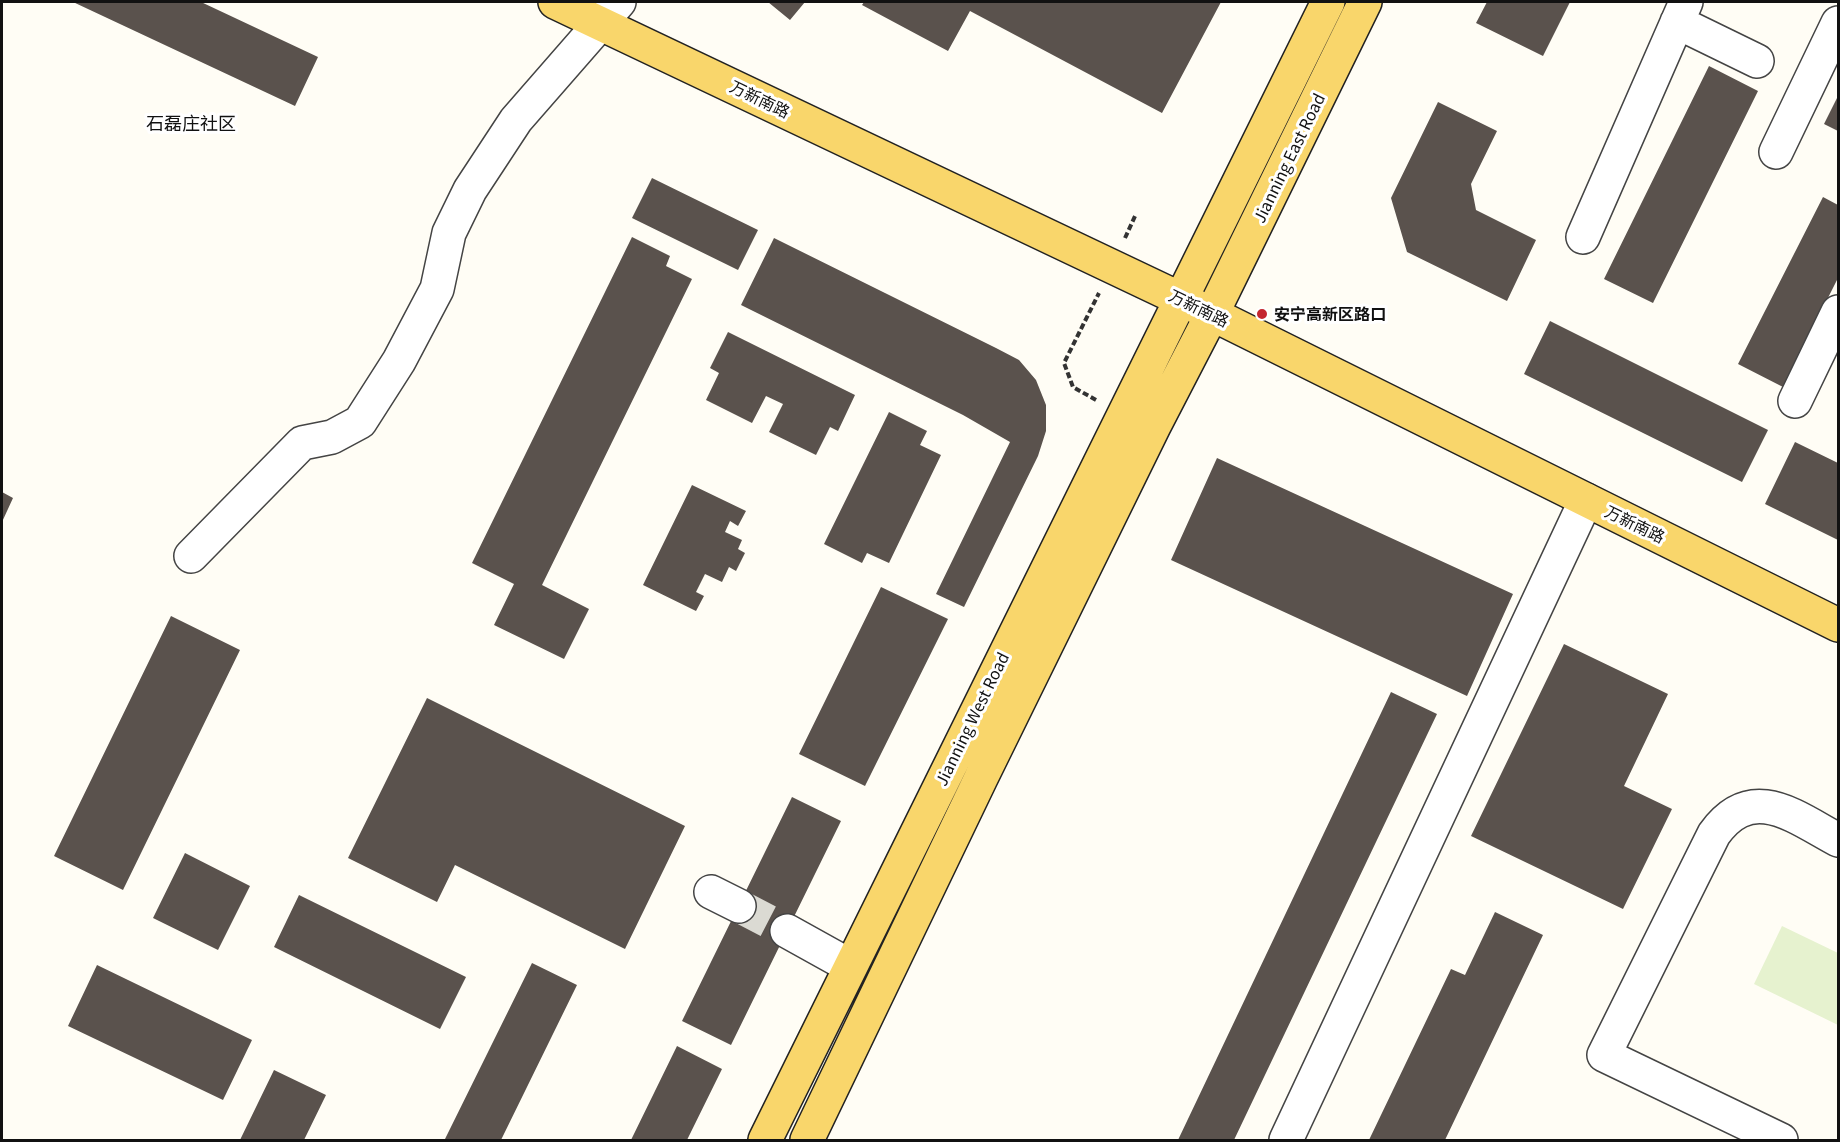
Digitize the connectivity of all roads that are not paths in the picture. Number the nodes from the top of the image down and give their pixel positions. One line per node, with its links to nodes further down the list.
1 (555, 2): 4 (main road, 万新南路)
2 (1328, 2): 10 (main road, Jianning East Road)
3 (1365, 2): 12 (main road, Jianning East Road)
4 (609, 12): 10 (main road, 万新南路); 15 (street)
5 (1682, 12): 7 (street); 9 (street)
6 (1839, 23): 8 (street)
7 (1757, 61)
8 (1776, 152)
9 (1583, 237)
10 (1182, 300): 12 (main road, 万新南路); 19 (main road, Jianning West Road)
11 (1839, 312): 13 (street)
12 (1212, 314): 14 (main road, 万新南路); 21 (main road, Jianning West Road)
13 (1795, 401)
14 (1586, 500): 16 (main road, 万新南路); 22 (street)
15 (191, 556)
16 (1839, 625)
17 (1839, 840): 23 (street)
18 (787, 932): 19 (street)
19 (850, 966): 20 (main road, Jianning West Road)
20 (765, 1140)
21 (807, 1140)
22 (1286, 1140)
23 (1782, 1140)

